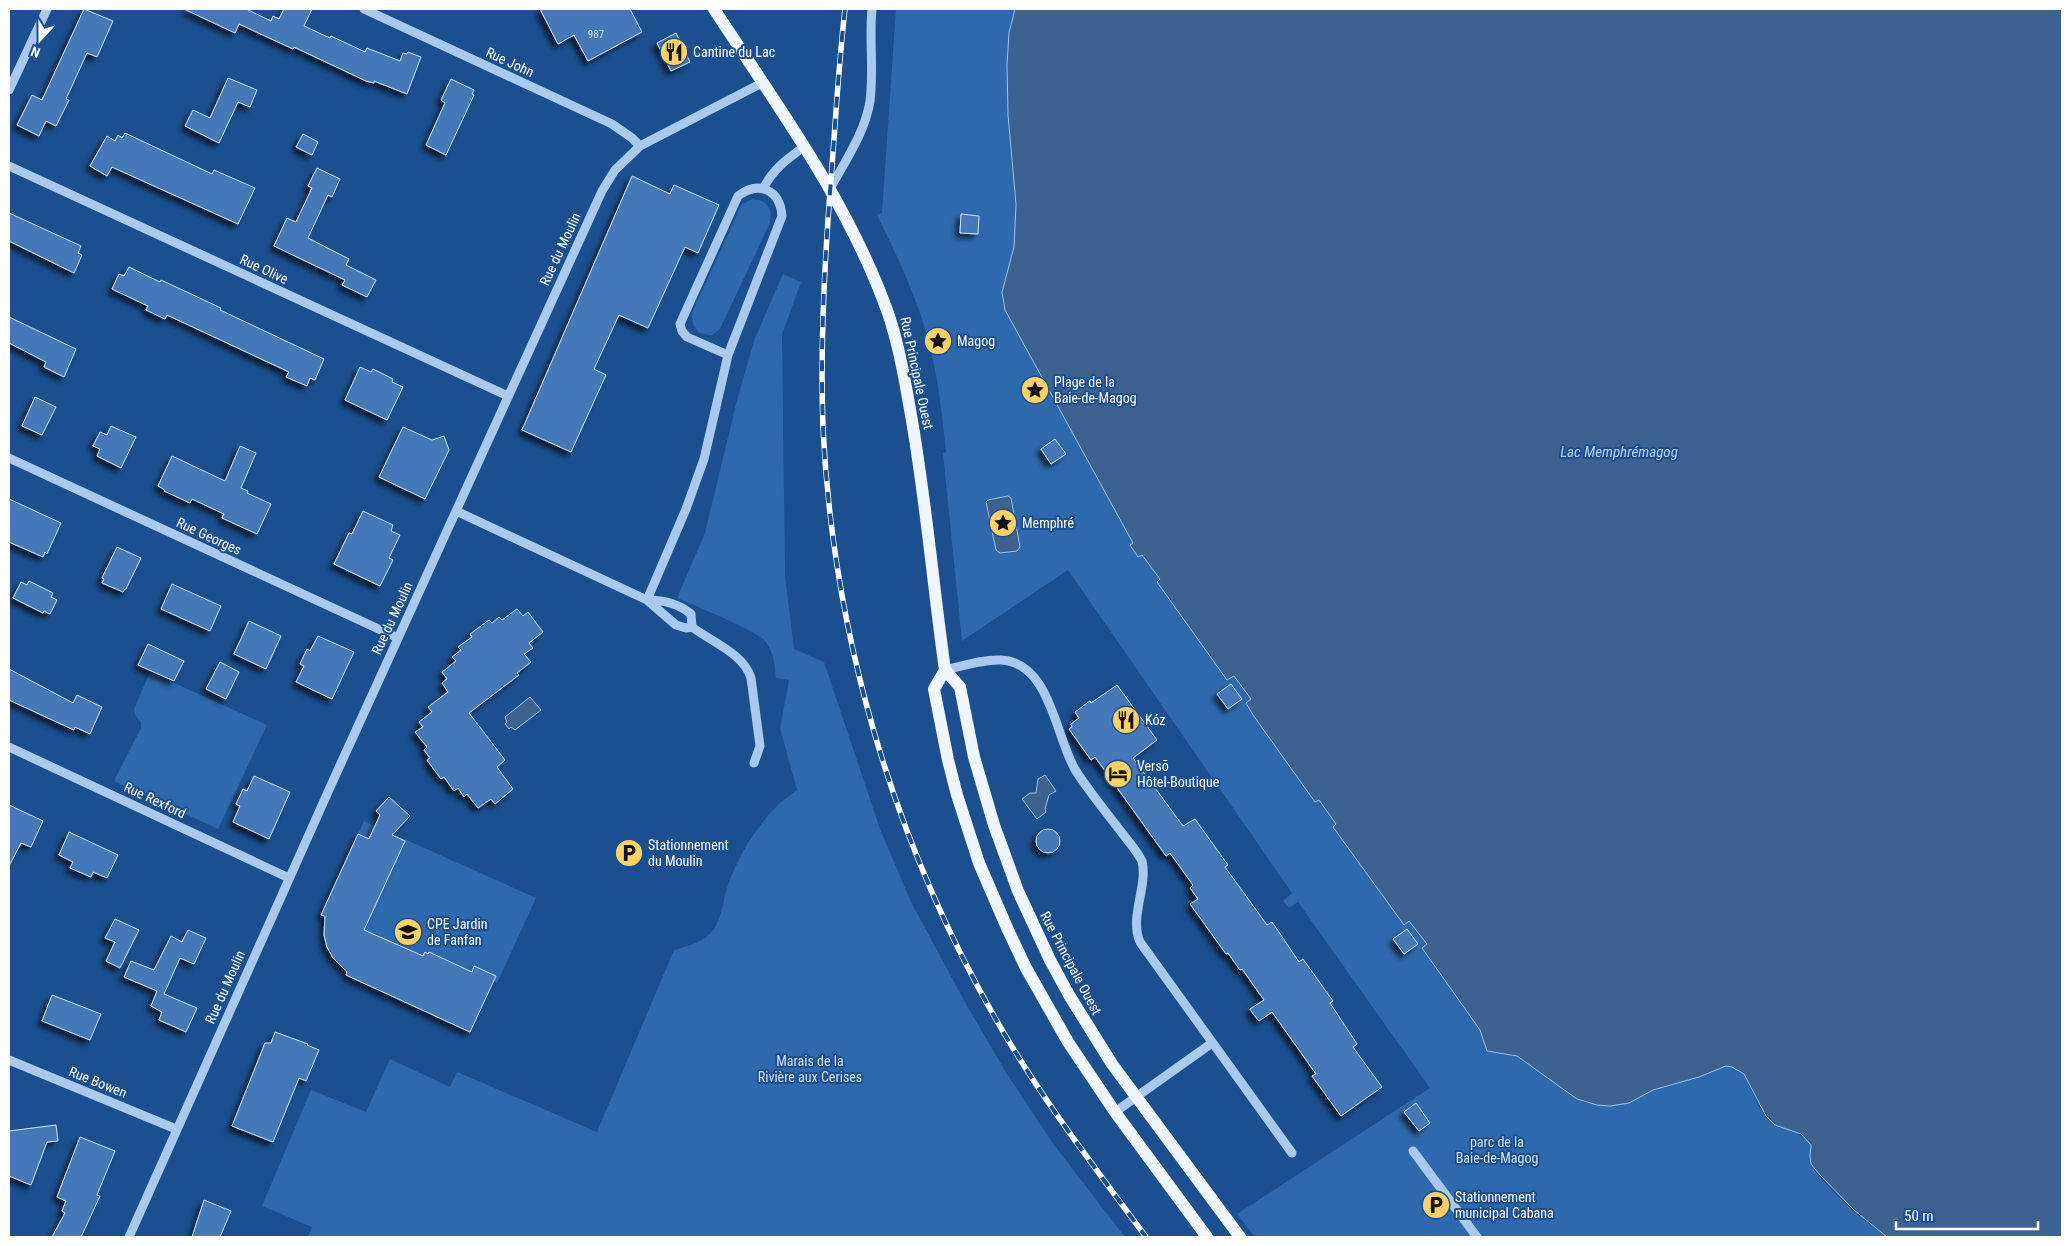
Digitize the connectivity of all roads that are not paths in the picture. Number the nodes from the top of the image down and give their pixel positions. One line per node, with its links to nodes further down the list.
1 (47, 9): 6 (street)
2 (364, 9): 7 (street, Rue John)
3 (714, 9): 5 (main road, Rue Principale Ouest)
4 (872, 9): 11 (street)
5 (762, 83): 7 (street, Rue du Moulin); 8 (main road, Rue Principale Ouest)
6 (9, 90)
7 (640, 146): 13 (street, Rue du Moulin)
8 (805, 146): 10 (street); 11 (main road, Rue Principale Ouest)
9 (9, 166): 13 (street, Rue Olive)
10 (763, 189): 12 (street); 12 (street)
11 (830, 189): 19 (main road, Rue Principale Ouest)
12 (728, 355): 16 (street)
13 (508, 396): 15 (street, Rue du Moulin)
14 (9, 458): 18 (street, Rue Georges)
15 (456, 511): 16 (street); 18 (street, Rue du Moulin)
16 (647, 600): 17 (street); 17 (street)
17 (692, 627): 21 (street)
18 (398, 638): 22 (street, Rue du Moulin)
19 (945, 670): 23 (street); 25 (main road, Rue Principale Ouest); 26 (main road)
20 (9, 747): 22 (street, Rue Rexford)
21 (754, 763)
22 (289, 878): 27 (street, Rue du Moulin)
23 (1212, 1043): 25 (street); 29 (street)
24 (9, 1060): 27 (street, Rue Bowen)
25 (1136, 1097): 26 (street); 32 (main road, Rue Principale Ouest)
26 (1115, 1112): 31 (main road)
27 (176, 1129): 30 (street, Rue du Moulin)
28 (1414, 1151): 33 (street)
29 (1292, 1153)
30 (129, 1237)
31 (1208, 1237)
32 (1240, 1237)
33 (1477, 1237)

